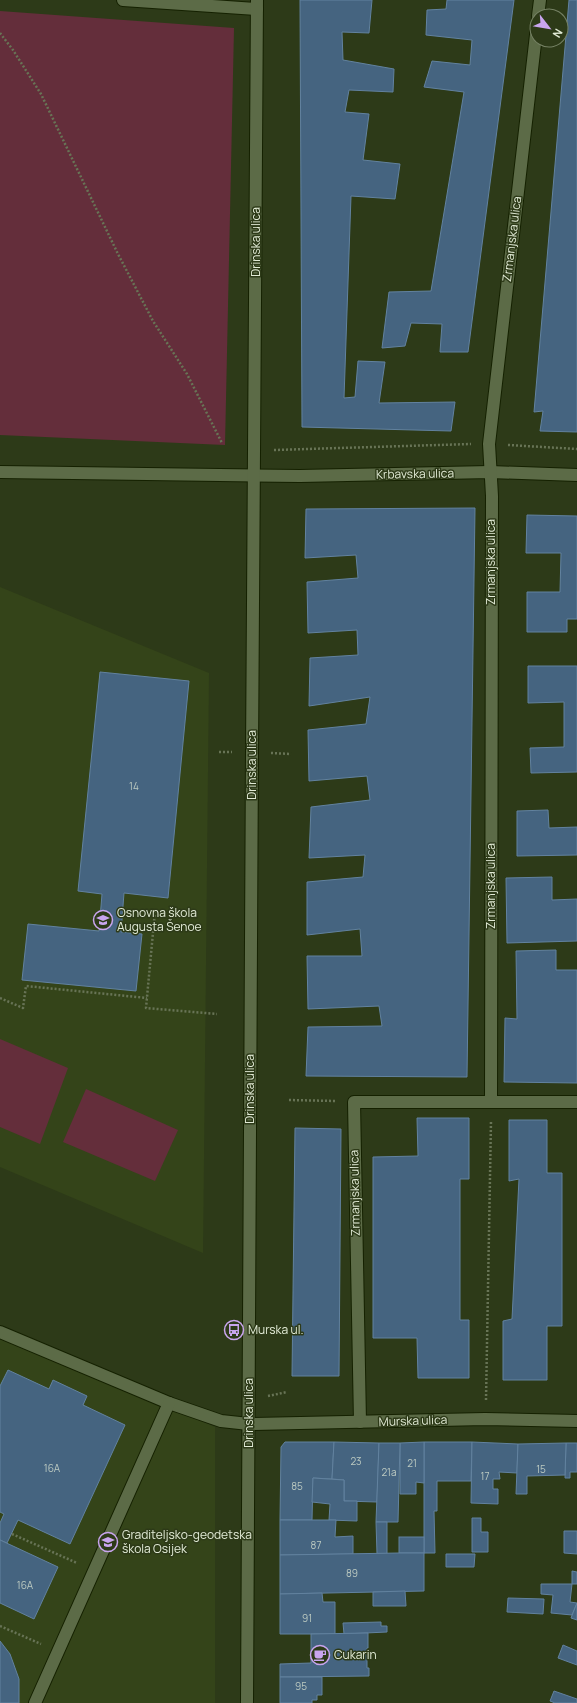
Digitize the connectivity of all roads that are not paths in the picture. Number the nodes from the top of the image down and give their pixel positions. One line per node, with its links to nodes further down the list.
1 (123, 0): 2 (street, Drinska ulica)
2 (257, 4): 6 (street, Drinska ulica)
3 (534, 48): 5 (street, Zrmanjska ulica)
4 (0, 472): 6 (street)
5 (490, 472): 6 (street, Krbavska ulica); 7 (street, Krbavska ulica); 8 (street, Zrmanjska ulica)
6 (254, 475): 14 (street, Drinska ulica)
7 (577, 475)
8 (491, 1101): 9 (street); 13 (street, Zrmanjska ulica)
9 (577, 1102)
10 (0, 1332): 11 (street, Murska ulica)
11 (169, 1403): 14 (street, Murska ulica); 15 (street)
12 (577, 1421): 13 (street, Murska ulica)
13 (360, 1422): 14 (street, Murska ulica)
14 (249, 1424): 16 (street, Drinska ulica)
15 (35, 1703)
16 (247, 1703)

